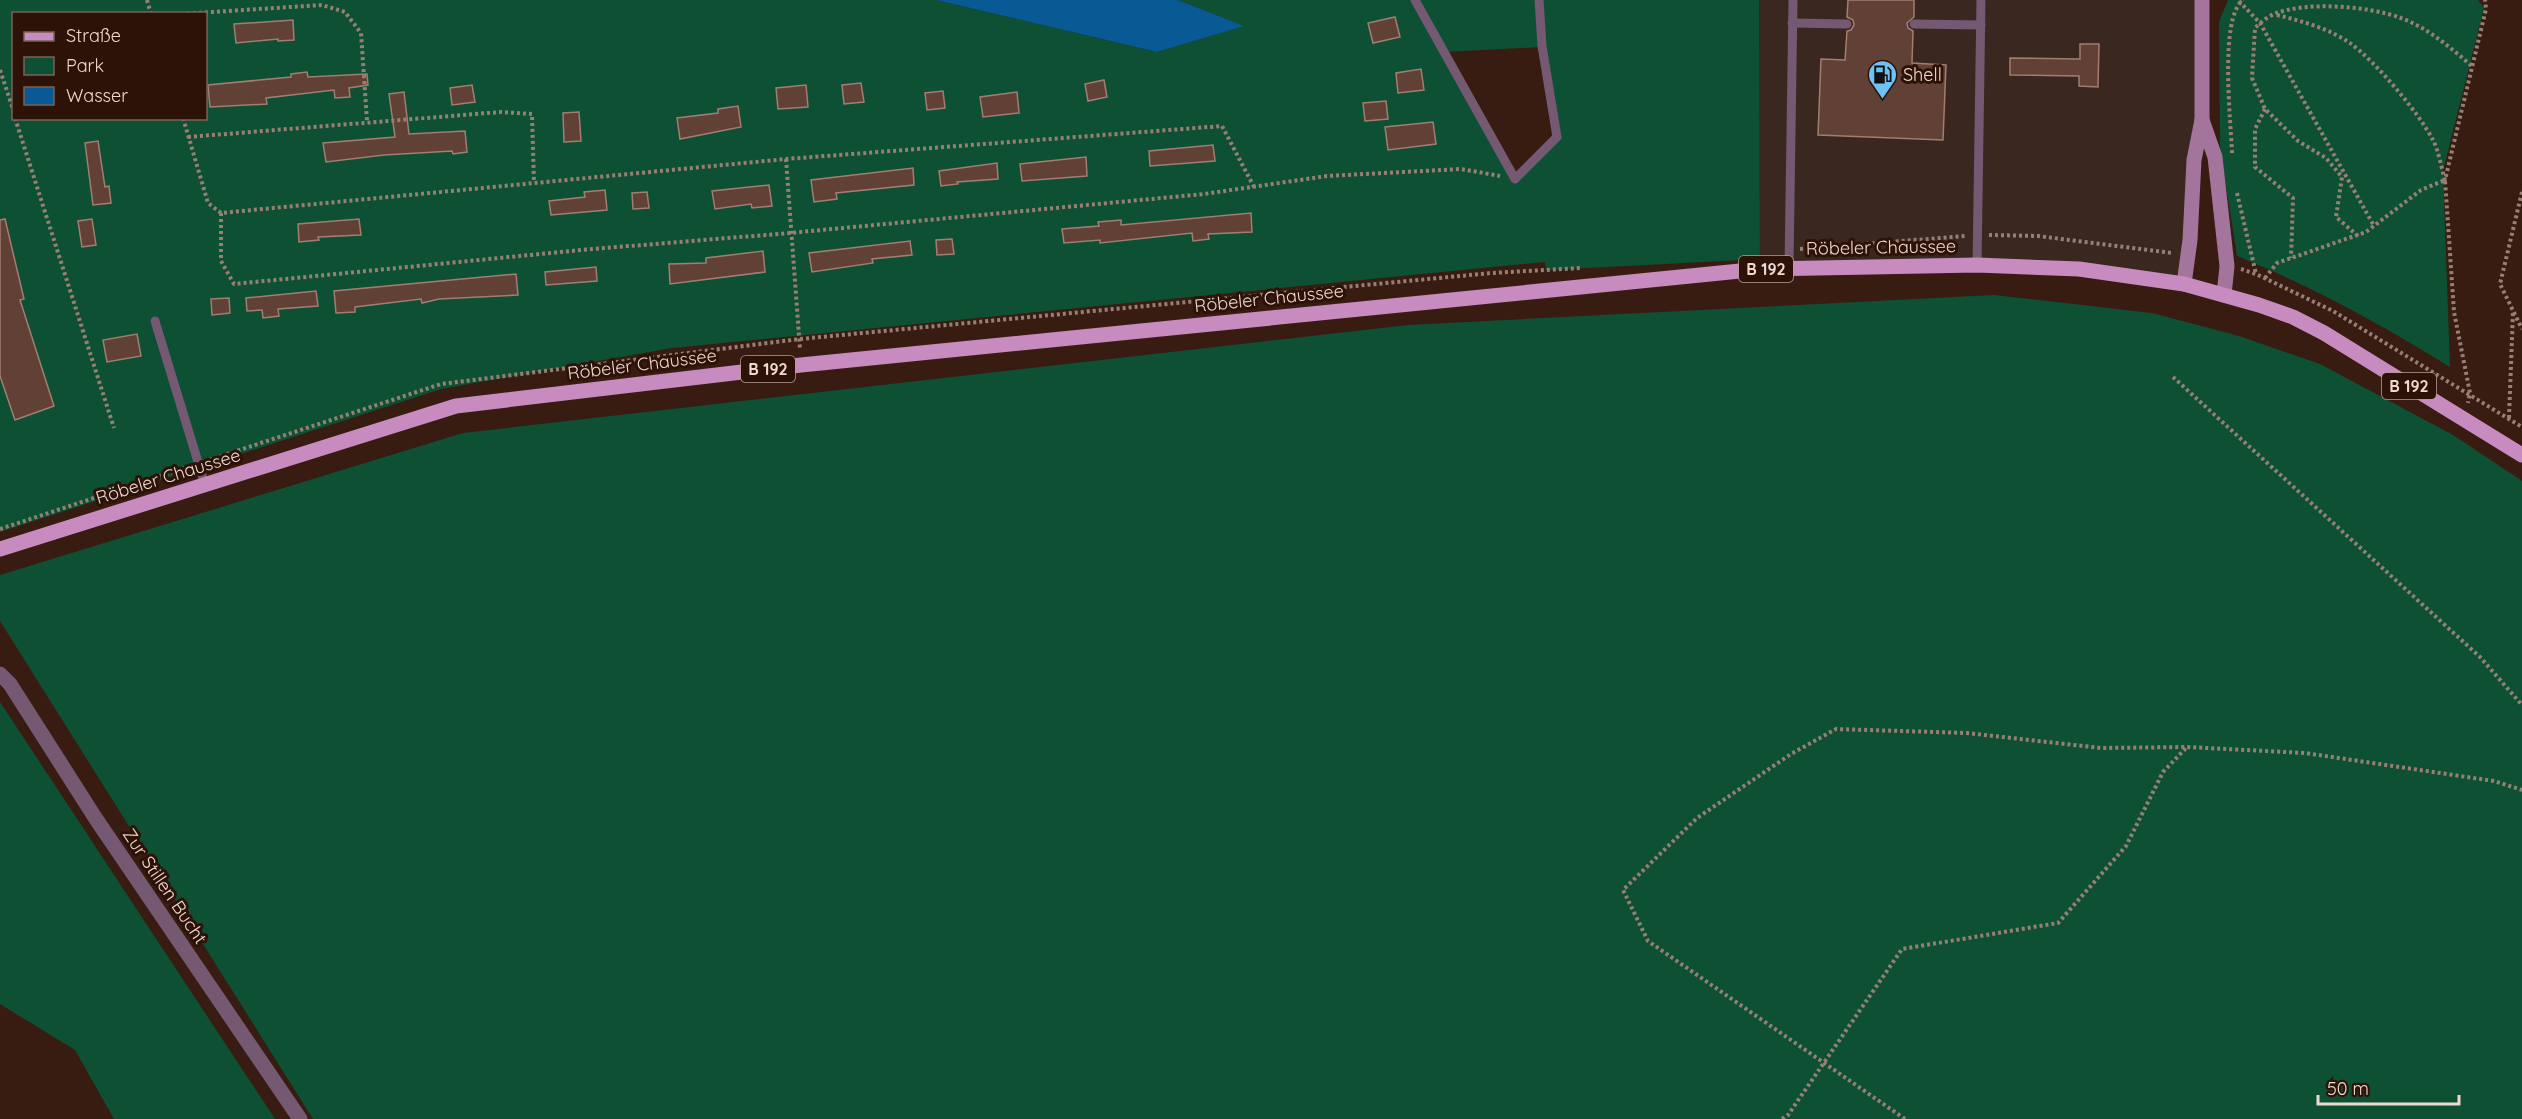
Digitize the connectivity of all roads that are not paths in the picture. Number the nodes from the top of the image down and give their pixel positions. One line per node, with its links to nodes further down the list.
1 (1415, 0): 2 (lane)
2 (1539, 0)
3 (1793, 0): 6 (lane)
4 (1981, 0): 9 (lane)
5 (2202, 0): 10 (main road)
6 (1792, 23): 7 (lane); 12 (lane)
7 (1847, 24)
8 (1914, 24): 9 (lane)
9 (1981, 25): 11 (lane)
10 (2202, 120): 13 (main road); 14 (main road)
11 (1977, 265): 12 (main road, Röbeler Chaussee / B 192); 13 (main road, Röbeler Chaussee / B 192)
12 (1789, 267): 17 (main road, Röbeler Chaussee / B 192)
13 (2184, 284): 14 (main road, Röbeler Chaussee / B 192)
14 (2224, 295): 16 (main road, Röbeler Chaussee / B 192)
15 (154, 321): 17 (lane)
16 (2522, 455)
17 (205, 485): 18 (main road, Röbeler Chaussee / B 192)
18 (0, 549)
19 (0, 674): 20 (street, Zur Stillen Bucht)
20 (300, 1119)

